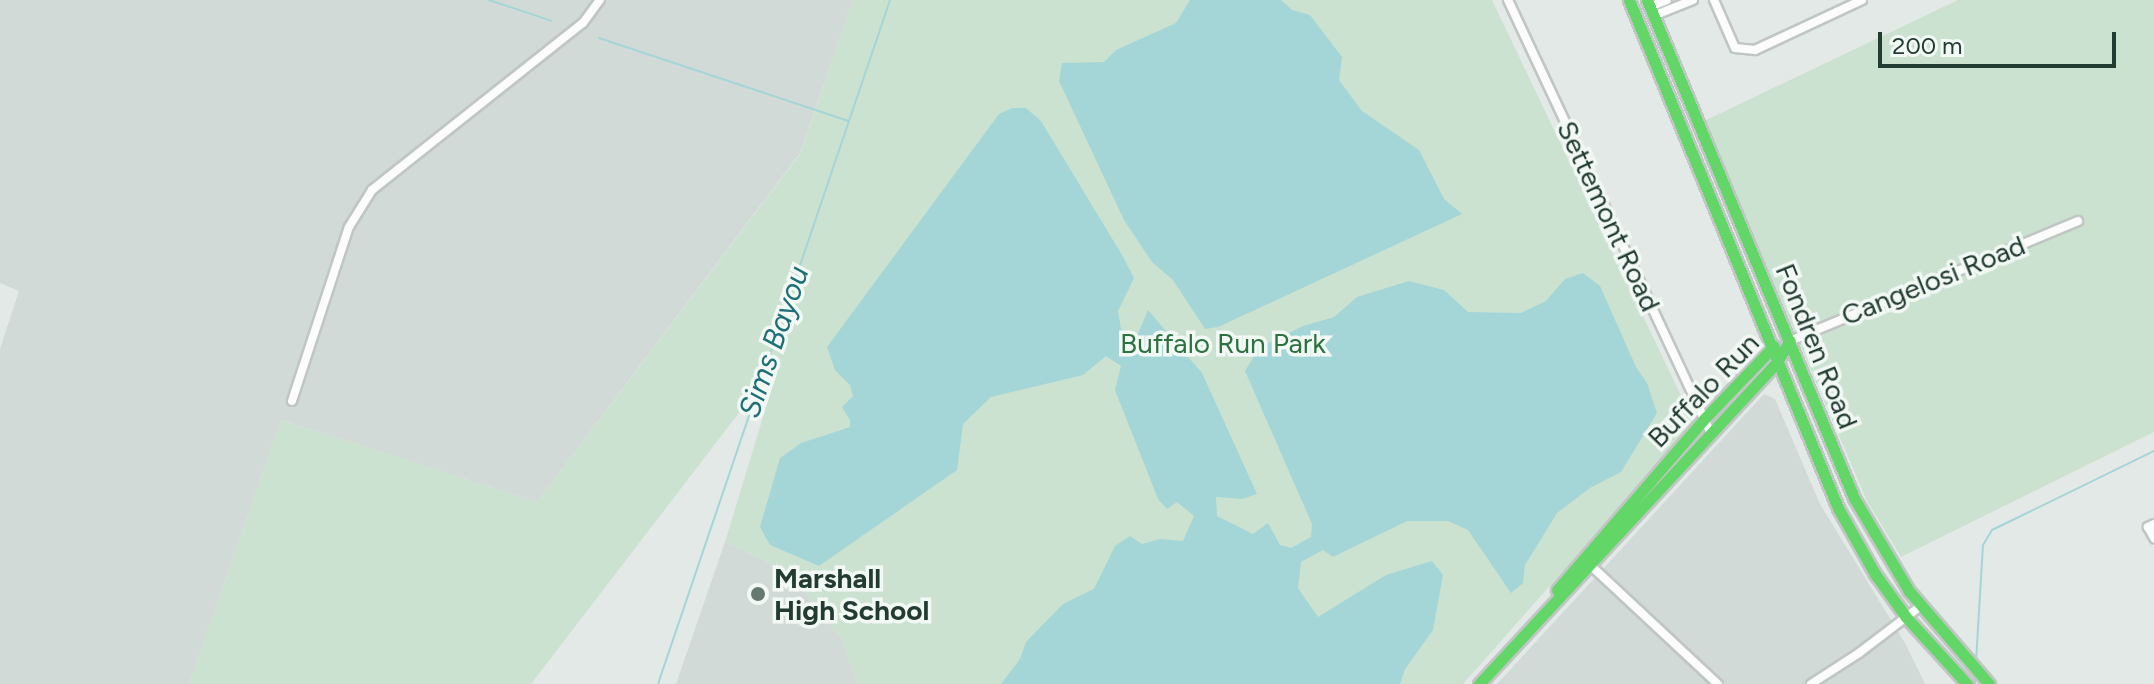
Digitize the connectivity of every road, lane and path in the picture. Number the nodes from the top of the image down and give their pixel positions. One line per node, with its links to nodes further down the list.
1 (600, 0): 20 (street)
2 (1508, 0): 21 (street, Settemont Road)
3 (1629, 0): 9 (main road, Fondren Road)
4 (1667, 0): 8 (street)
5 (1693, 0): 8 (street)
6 (1714, 0): 7 (street)
7 (1862, 0)
8 (1650, 8): 9 (main road); 10 (main road, Fondren Road)
9 (1636, 18): 11 (main road, Fondren Road)
10 (1702, 137): 11 (main road); 13 (main road, Fondren Road)
11 (1686, 143): 14 (main road, Fondren Road)
12 (2078, 221): 15 (street, Cangelosi Road)
13 (1750, 247): 14 (main road); 15 (main road, Fondren Road)
14 (1732, 255): 16 (main road, Fondren Road)
15 (1790, 341): 16 (main road, Buffalo Run); 17 (main road, Buffalo Run); 23 (main road, Fondren Road)
16 (1770, 348): 17 (main road, Fondren Road); 21 (main road, Buffalo Run)
17 (1776, 363): 18 (main road, Fondren Road); 19 (main road, Buffalo Run)
18 (1787, 388): 19 (main road); 24 (main road, Fondren Road)
19 (1743, 398): 22 (main road, Buffalo Run)
20 (292, 401)
21 (1704, 419): 22 (street, Settemont Road); 27 (main road, Buffalo Run)
22 (1710, 432): 27 (main road, Buffalo Run)
23 (1854, 498): 24 (main road); 28 (main road, Fondren Road)
24 (1838, 508): 29 (main road, Fondren Road)
25 (2154, 524): 26 (street)
26 (2154, 538)
27 (1586, 561): 30 (main road, Buffalo Run); 31 (street)
28 (1922, 605): 29 (street); 34 (main road, Fondren Road)
29 (1906, 617): 32 (street); 33 (main road, Fondren Road)
30 (1479, 684)
31 (1718, 684)
32 (1811, 684)
33 (1967, 684)
34 (1989, 684)

